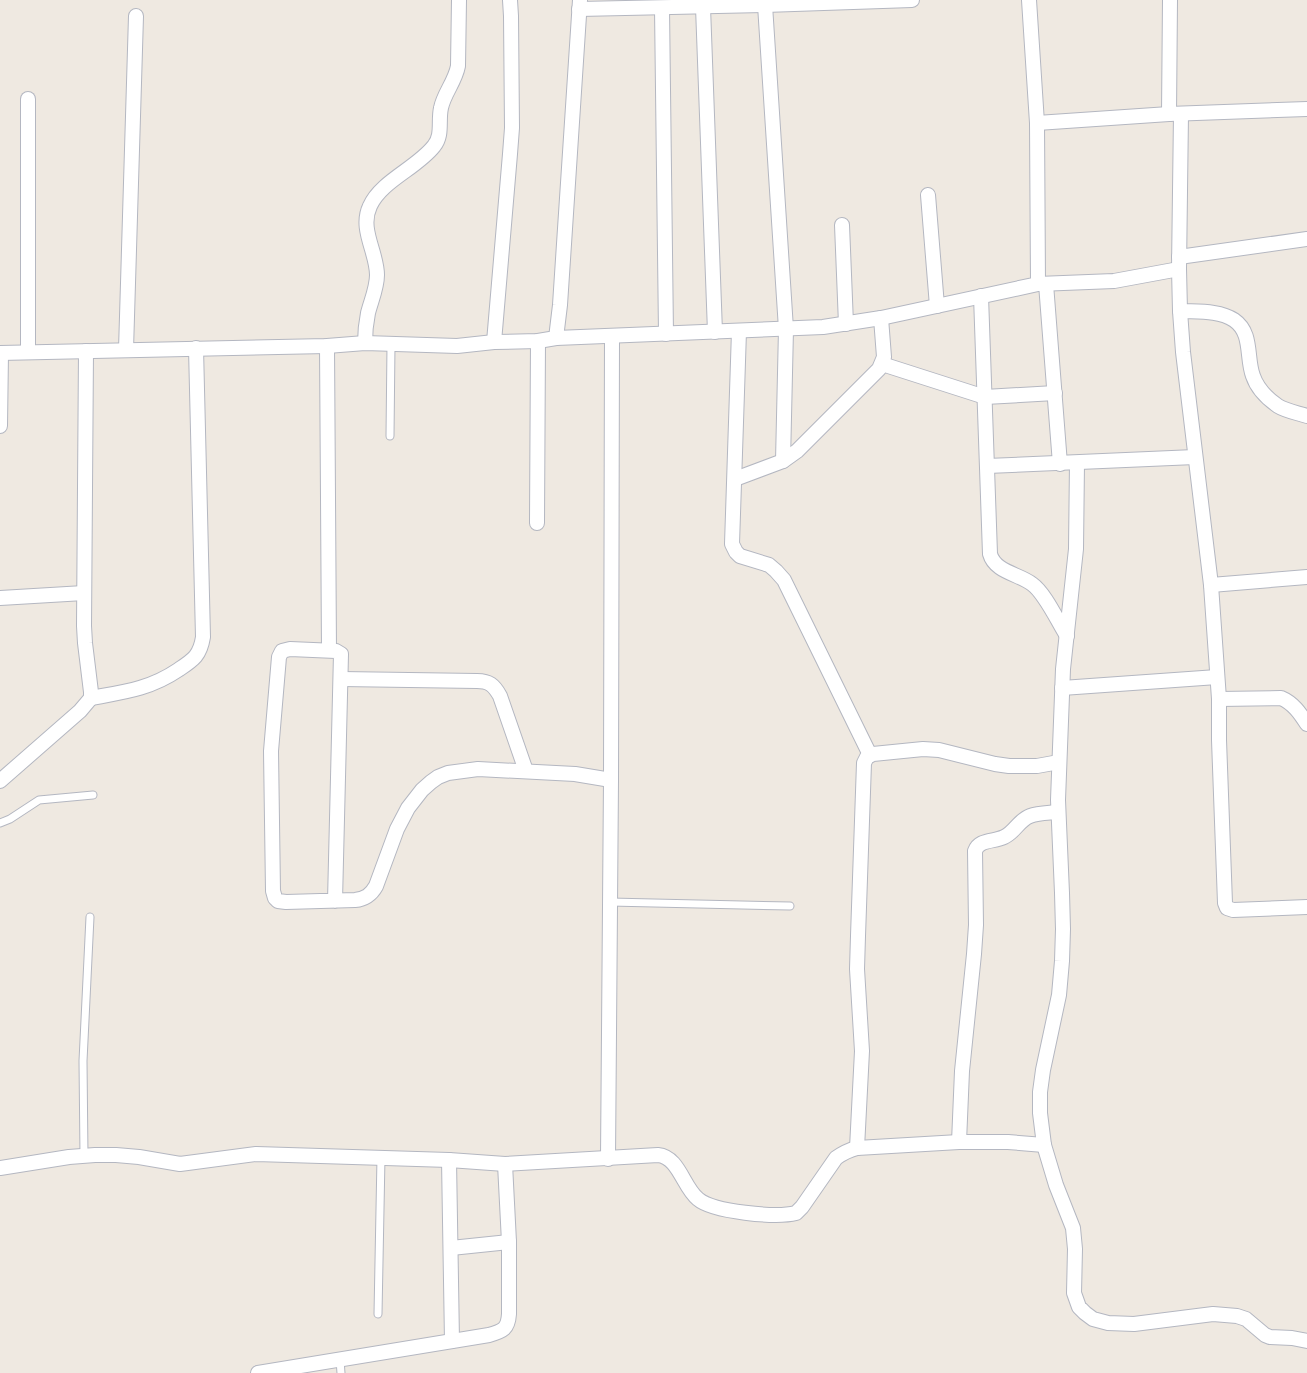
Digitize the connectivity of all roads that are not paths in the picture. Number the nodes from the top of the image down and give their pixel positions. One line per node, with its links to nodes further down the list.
1 (459, 0): 34 (street)
2 (510, 0): 33 (street)
3 (912, 0): 6 (street)
4 (1029, 0): 15 (street)
5 (1170, 0): 14 (street)
6 (848, 1): 8 (street)
7 (579, 5): 10 (street); 31 (street)
8 (765, 5): 9 (street); 26 (street)
9 (703, 7): 10 (street); 28 (street)
10 (662, 8): 29 (street)
11 (136, 16): 39 (street)
12 (28, 99): 40 (street)
13 (1307, 109): 14 (street)
14 (1175, 114): 15 (street); 19 (street)
15 (1037, 123): 20 (street)
16 (928, 196): 22 (street)
17 (842, 225): 25 (street)
18 (1307, 239): 19 (street)
19 (1179, 263): 20 (street); 23 (street)
20 (1042, 284): 21 (street); 43 (street)
21 (981, 296): 22 (street); 44 (street)
22 (937, 306): 24 (street)
23 (1180, 311): 45 (street); 48 (street)
24 (881, 318): 25 (street); 42 (street)
25 (846, 324): 26 (street)
26 (786, 329): 27 (street); 49 (street)
27 (739, 331): 28 (street); 53 (street)
28 (715, 332): 29 (street)
29 (666, 334): 30 (street)
30 (612, 336): 31 (street); 70 (street)
31 (556, 338): 32 (street)
32 (538, 341): 33 (street); 54 (street)
33 (494, 342): 35 (street)
34 (365, 344): 35 (street); 36 (street)
35 (391, 345): 47 (lane)
36 (327, 346): 37 (street); 60 (street)
37 (196, 348): 39 (street); 64 (street)
38 (86, 350): 39 (street); 40 (street); 57 (street)
39 (126, 350)
40 (28, 352): 41 (street)
41 (0, 353): 46 (street)
42 (882, 364): 44 (street); 49 (street)
43 (1055, 393): 44 (street); 51 (street)
44 (985, 397): 52 (street)
45 (1307, 416)
46 (0, 426)
47 (390, 436)
48 (1195, 457): 50 (street); 56 (street)
49 (783, 461): 53 (street)
50 (1077, 463): 51 (street); 59 (street)
51 (1060, 464): 52 (street)
52 (987, 466): 59 (street)
53 (735, 479): 67 (street)
54 (537, 523)
55 (1307, 577): 56 (street)
56 (1211, 585): 61 (street)
57 (84, 594): 58 (street); 64 (street)
58 (0, 598)
59 (1067, 636): 63 (street)
60 (329, 650): 62 (street); 75 (street)
61 (1217, 677): 63 (street); 65 (street)
62 (341, 679): 69 (street); 75 (street)
63 (1062, 688): 68 (street)
64 (91, 698): 71 (street)
65 (1219, 698): 66 (street); 78 (street)
66 (1307, 724)
67 (870, 755): 68 (street); 82 (street)
68 (1059, 762): 73 (street)
69 (526, 771): 70 (street); 75 (street)
70 (611, 780): 76 (street)
71 (0, 781)
72 (93, 795): 74 (lane)
73 (1057, 812): 80 (street); 81 (street)
74 (0, 823)
75 (335, 901)
76 (610, 902): 77 (lane); 85 (street)
77 (790, 906)
78 (1307, 907)
79 (90, 917): 83 (lane)
80 (959, 1142): 81 (street); 82 (street)
81 (1044, 1145): 93 (street)
82 (857, 1148): 85 (street)
83 (84, 1156): 84 (street); 88 (street)
84 (381, 1157): 86 (street); 91 (lane)
85 (608, 1159): 87 (street)
86 (450, 1160): 87 (street); 90 (street)
87 (505, 1164): 89 (street)
88 (0, 1168)
89 (509, 1242): 90 (street); 92 (street)
90 (451, 1248): 92 (street)
91 (378, 1314)
92 (452, 1341): 94 (street)
93 (1307, 1341)
94 (340, 1367): 95 (street)
95 (258, 1373)

